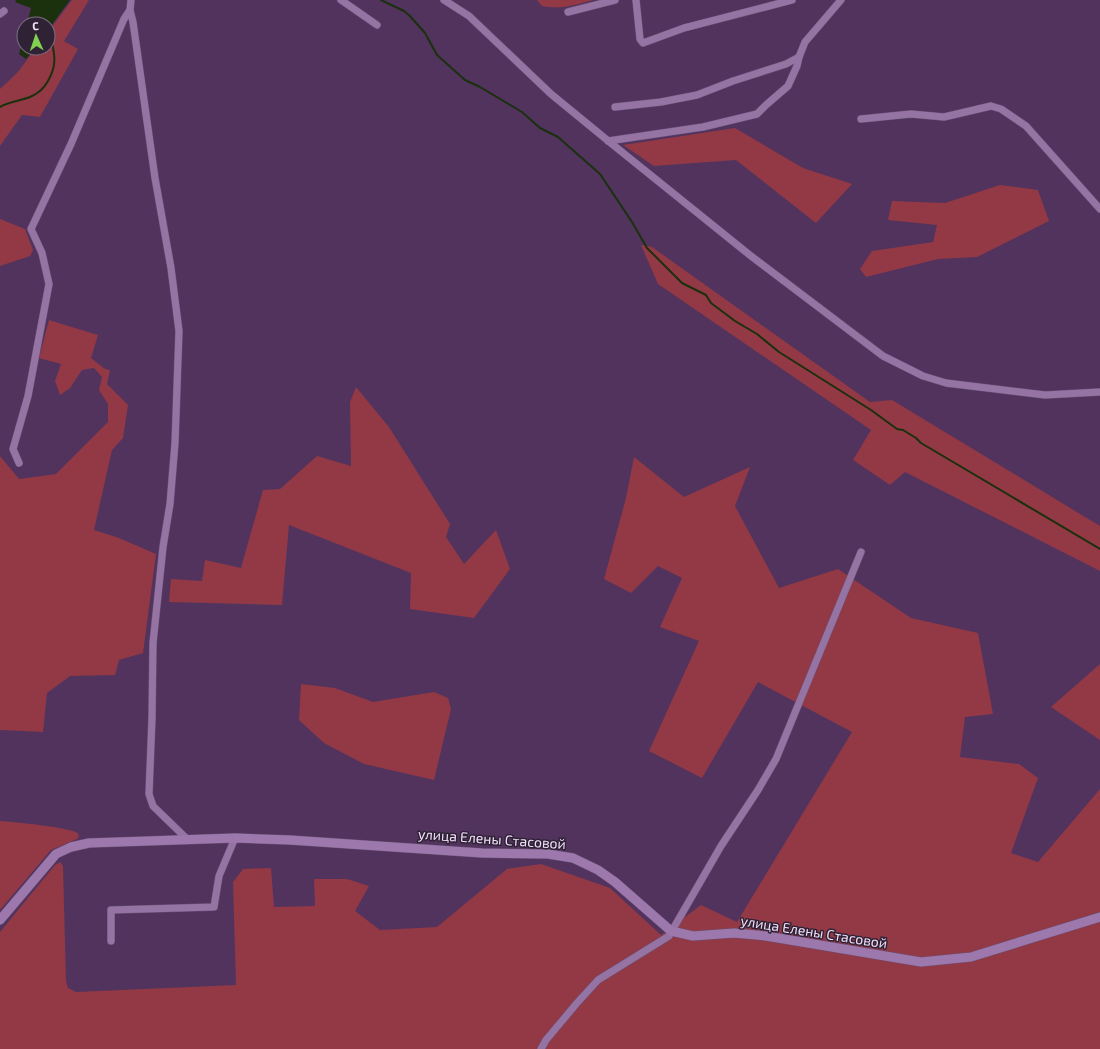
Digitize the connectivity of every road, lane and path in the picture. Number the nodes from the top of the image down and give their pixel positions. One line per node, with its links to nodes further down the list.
1 (131, 0): 8 (street)
2 (341, 0): 10 (street)
3 (444, 0): 14 (street)
4 (615, 0): 9 (street)
5 (636, 0): 6 (street)
6 (792, 0)
7 (841, 0): 11 (street)
8 (130, 10): 17 (street); 20 (street)
9 (568, 12)
10 (377, 25)
11 (799, 57): 12 (street); 14 (street)
12 (615, 107)
13 (861, 119): 15 (street)
14 (608, 141): 16 (street)
15 (1100, 209)
16 (1100, 392)
17 (19, 463)
18 (861, 552): 23 (street)
19 (235, 838): 20 (main road, улица Елены Стасовой); 23 (main road, улица Елены Стасовой); 24 (street)
20 (187, 839): 22 (main road, улица Елены Стасовой)
21 (1100, 918): 23 (main road, улица Елены Стасовой)
22 (0, 920)
23 (671, 931): 25 (street)
24 (111, 941)
25 (541, 1049)

